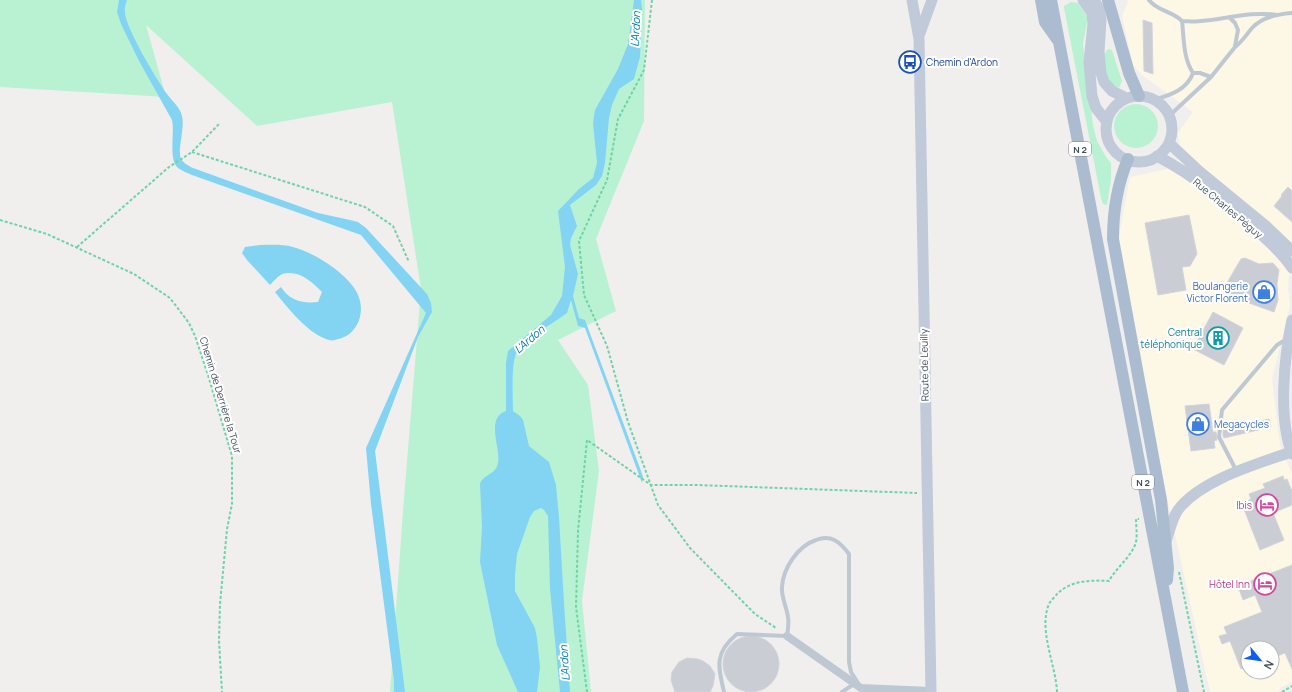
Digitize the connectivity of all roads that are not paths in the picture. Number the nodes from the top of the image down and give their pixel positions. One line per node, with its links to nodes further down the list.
1 (912, 0): 16 (main road)
2 (932, 0): 16 (main road)
3 (1041, 0): 14 (main road)
4 (1052, 0): 14 (main road)
5 (1083, 0): 24 (main road)
6 (1094, 0): 21 (main road)
7 (1108, 0): 20 (main road)
8 (1149, 0): 10 (lane)
9 (1153, 0): 10 (lane)
10 (1154, 6): 15 (lane)
11 (1292, 13): 12 (lane)
12 (1277, 15): 13 (lane); 17 (lane)
13 (1229, 17): 15 (lane); 17 (lane)
14 (1050, 20): 35 (main road, N 2)
15 (1182, 21): 18 (lane)
16 (919, 38): 40 (main road, Route de Leuilly)
17 (1235, 47): 19 (lane)
18 (1193, 73): 19 (lane); 22 (lane)
19 (1211, 77): 23 (lane)
20 (1139, 96): 21 (main road); 22 (main road)
21 (1126, 98): 24 (main road)
22 (1154, 100): 23 (main road)
23 (1169, 116): 25 (main road)
24 (1107, 122): 27 (main road)
25 (1169, 143): 26 (main road); 28 (main road, Rue Charles Péguy)
26 (1157, 156): 27 (main road); 29 (main road, Rue Charles Péguy)
27 (1128, 159): 34 (main road)
28 (1292, 251)
29 (1292, 268)
30 (1292, 320): 31 (main road)
31 (1290, 333): 32 (main road); 33 (lane)
32 (1292, 453): 33 (main road)
33 (1237, 472): 34 (main road)
34 (1165, 545): 35 (main road)
35 (1167, 605): 41 (main road, N 2)
36 (787, 636): 37 (street); 37 (lane); 38 (lane)
37 (858, 686): 39 (lane); 40 (street)
38 (724, 692)
39 (842, 692)
40 (931, 692)
41 (1184, 692)

